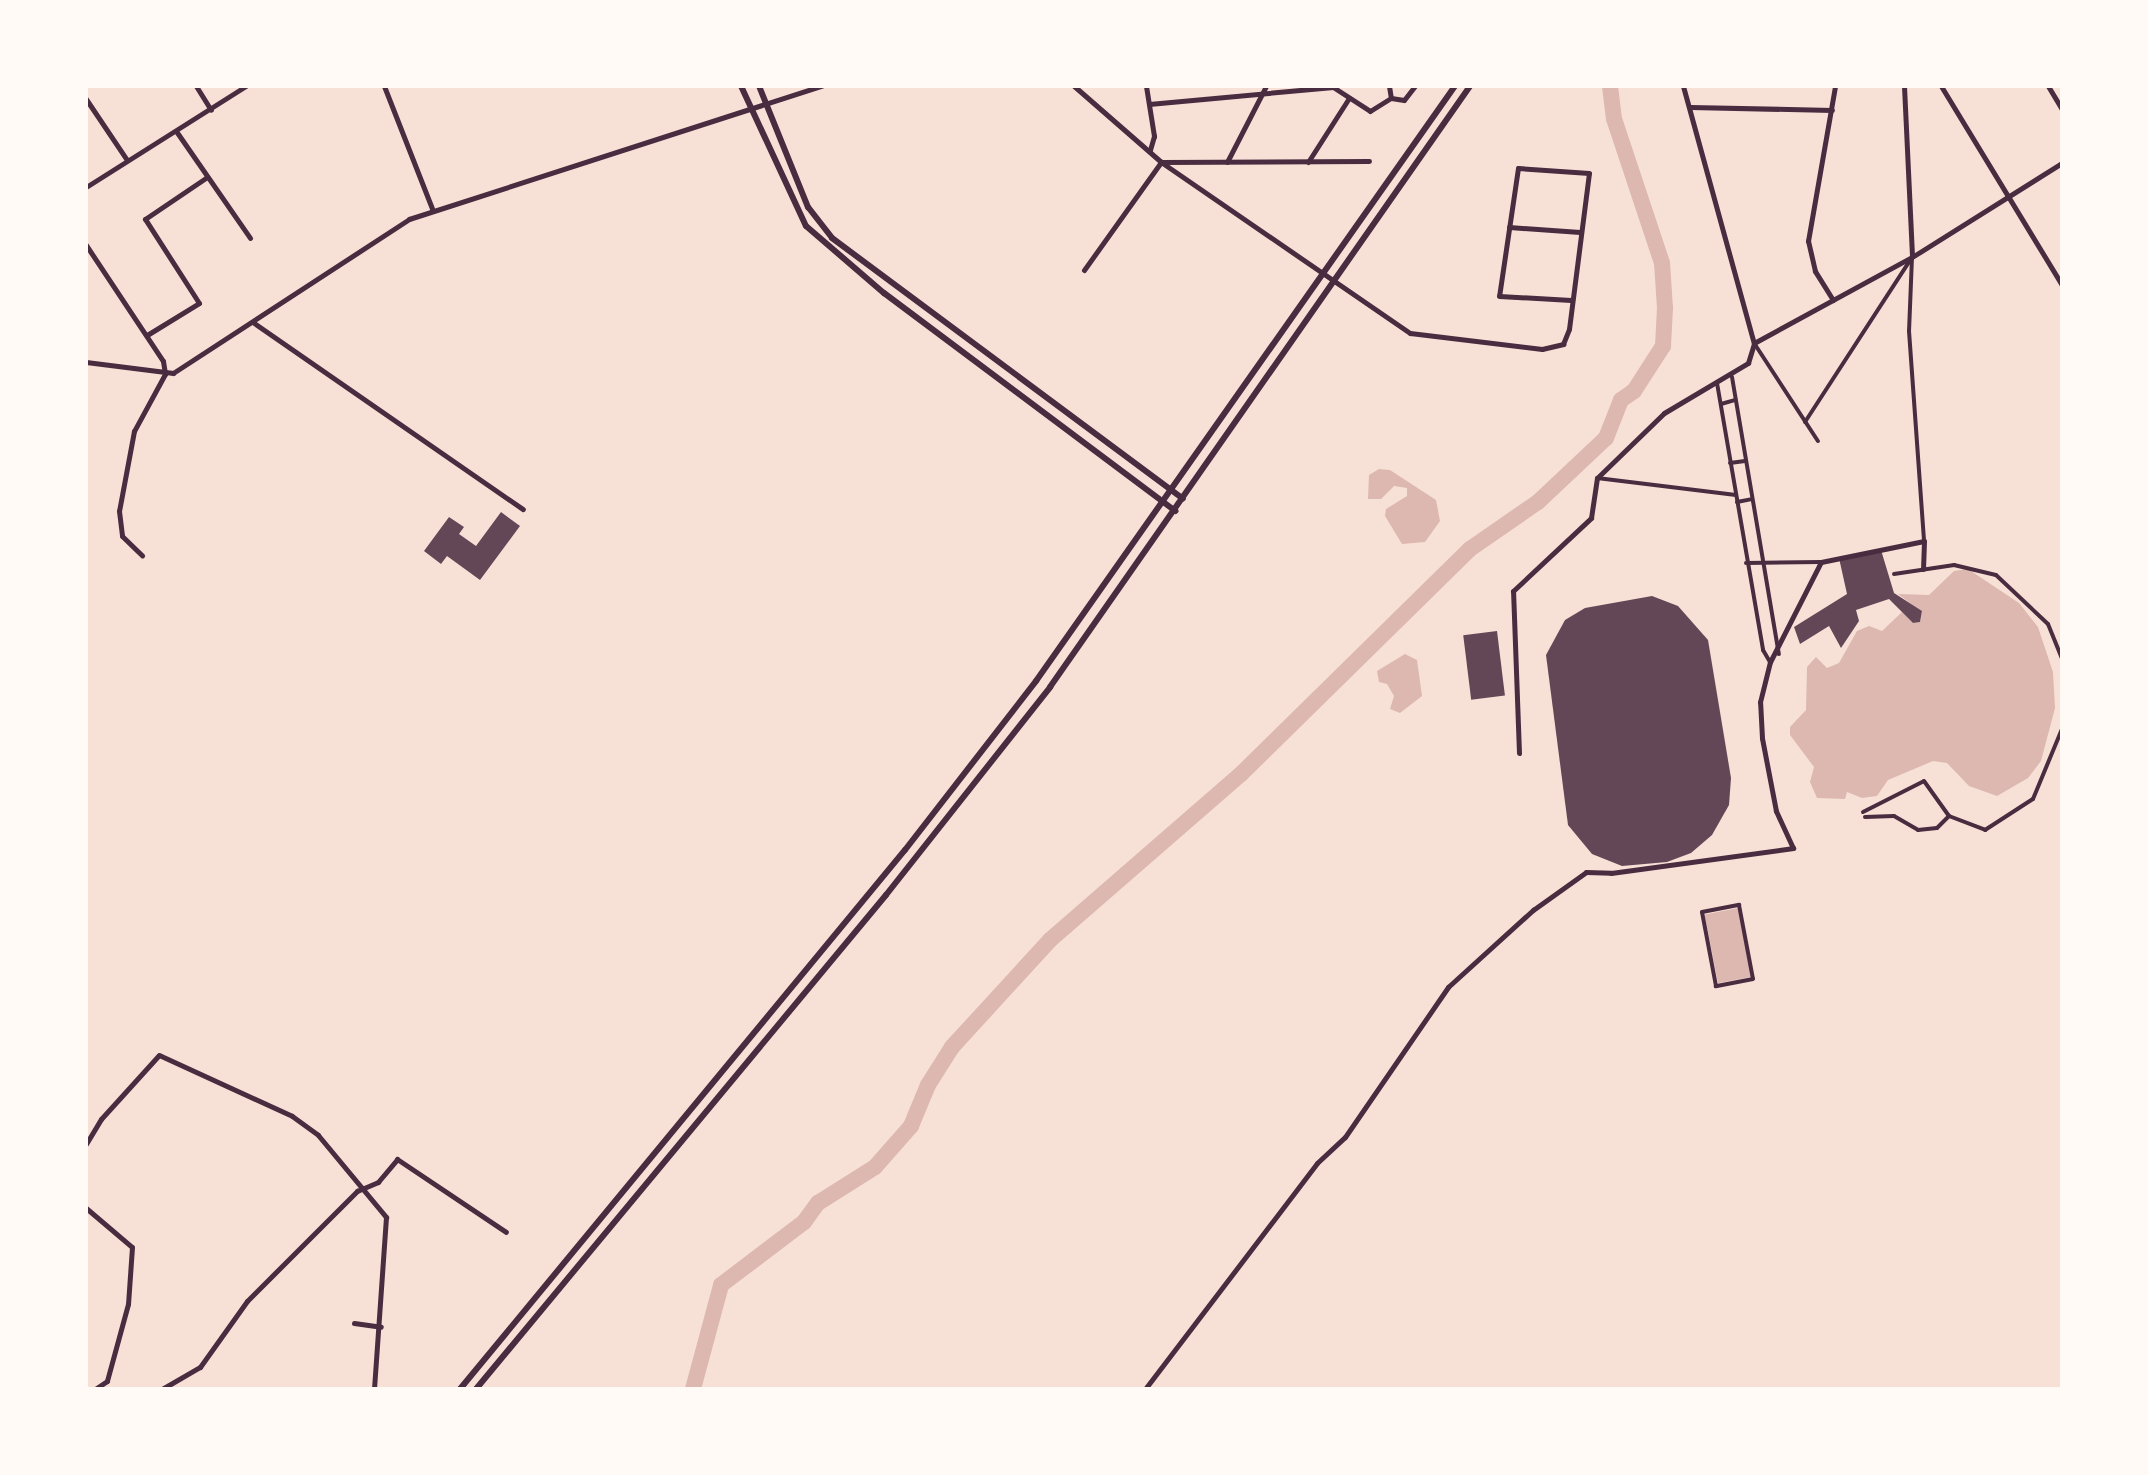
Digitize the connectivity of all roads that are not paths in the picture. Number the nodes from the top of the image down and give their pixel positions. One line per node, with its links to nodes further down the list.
1 (196, 86): 27 (street)
2 (246, 86): 27 (street)
3 (384, 86): 41 (street)
4 (741, 86): 28 (street)
5 (759, 86): 24 (street)
6 (822, 86): 24 (street)
7 (1074, 86): 31 (street)
8 (1146, 86): 23 (street)
9 (1333, 86): 19 (street); 20 (street)
10 (1389, 86): 21 (street)
11 (1415, 86): 21 (street)
12 (1455, 86): 48 (street)
13 (1470, 86): 49 (street)
14 (1683, 86): 25 (street)
15 (1835, 86): 29 (street)
16 (1904, 86): 46 (street)
17 (1941, 86): 40 (street)
18 (2048, 86): 26 (street)
19 (1266, 90): 23 (street); 35 (street)
20 (1349, 98): 21 (street); 36 (street)
21 (1391, 98)
22 (86, 99): 32 (street)
23 (1149, 104): 31 (street)
24 (766, 105): 28 (street); 67 (street)
25 (1690, 107): 29 (street); 55 (street)
26 (2062, 109)
27 (211, 110): 30 (street)
28 (751, 110): 41 (street); 72 (street)
29 (1832, 110): 52 (street)
30 (175, 130): 32 (street); 38 (street)
31 (1150, 150): 34 (street)
32 (127, 160): 39 (street)
33 (1369, 161): 36 (street)
34 (1161, 162): 35 (street); 47 (street); 48 (street)
35 (1227, 162): 36 (street)
36 (1308, 162)
37 (2062, 163): 40 (street)
38 (207, 177): 44 (street); 54 (street)
39 (86, 187)
40 (2008, 196): 46 (street); 50 (street)
41 (433, 211): 53 (street)
42 (1509, 227): 43 (street); 43 (street); 51 (street)
43 (1580, 232): 51 (street)
44 (250, 238)
45 (86, 245): 54 (street)
46 (1912, 257): 52 (street); 62 (street); 75 (street)
47 (1084, 270)
48 (1323, 274): 49 (street); 67 (street)
49 (1333, 281): 51 (street); 69 (street)
50 (2062, 285)
51 (1571, 300)
52 (1833, 300): 55 (street)
53 (254, 323): 57 (street); 73 (street)
54 (147, 335): 57 (street)
55 (1754, 343): 58 (street); 62 (street)
56 (86, 362): 57 (street)
57 (165, 374): 76 (street)
58 (1732, 377): 59 (street); 60 (street)
59 (1717, 383): 61 (street); 66 (street)
60 (1735, 400): 61 (street); 64 (street)
61 (1721, 404): 65 (street)
62 (1805, 422): 63 (street)
63 (1818, 441)
64 (1745, 461): 65 (street); 70 (street)
65 (1730, 463): 68 (street)
66 (1597, 478): 68 (street); 88 (street)
67 (1171, 491): 69 (street); 72 (street)
68 (1736, 495): 71 (street)
69 (1183, 499): 74 (street)
70 (1752, 499): 71 (street); 77 (street)
71 (1737, 502): 79 (street)
72 (1162, 503): 74 (street); 100 (street)
73 (523, 509)
74 (1175, 511): 101 (street)
75 (1924, 541): 78 (street); 80 (street)
76 (142, 555)
77 (1761, 560): 78 (street); 79 (street); 82 (street)
78 (1821, 562): 84 (street)
79 (1746, 563): 83 (street)
80 (1923, 569): 81 (street); 85 (street)
81 (1894, 574)
82 (1775, 646): 83 (street); 84 (street)
83 (1763, 650): 86 (street)
84 (1779, 654): 86 (street)
85 (2062, 658)
86 (1770, 662): 102 (street)
87 (2062, 729): 89 (street)
88 (1519, 753)
89 (1949, 816): 89 (street)
90 (1702, 912): 90 (street)
91 (86, 1144): 92 (street)
92 (366, 1188): 94 (street); 96 (street); 98 (street)
93 (86, 1208): 97 (street)
94 (506, 1232)
95 (354, 1323): 96 (street)
96 (381, 1327): 99 (street)
97 (95, 1389)
98 (162, 1389)
99 (374, 1389)
100 (460, 1389)
101 (476, 1389)
102 (1145, 1389)

